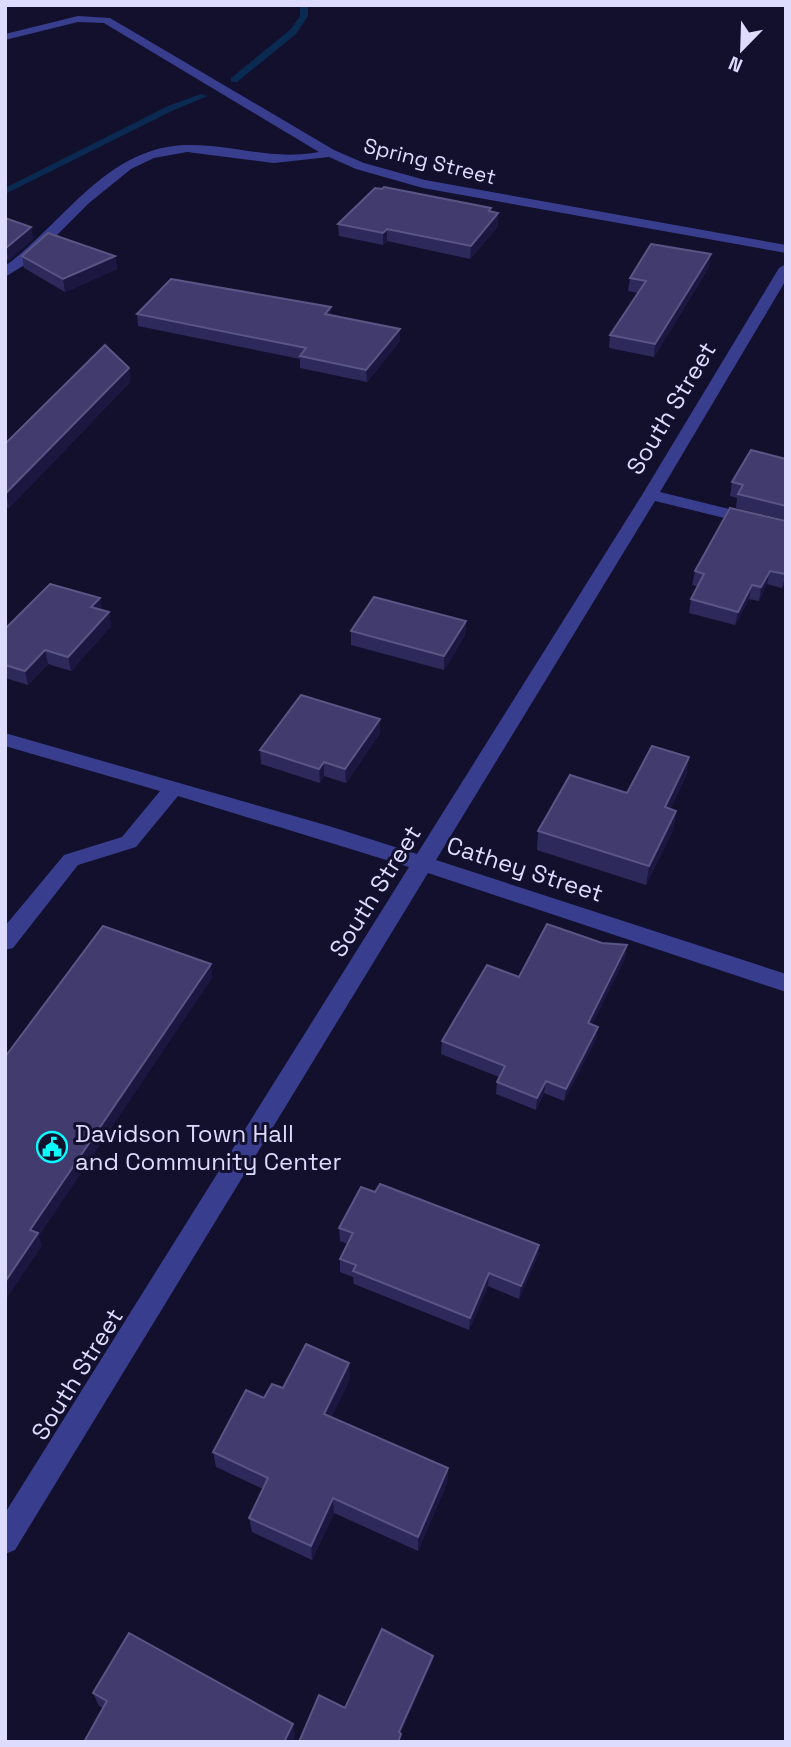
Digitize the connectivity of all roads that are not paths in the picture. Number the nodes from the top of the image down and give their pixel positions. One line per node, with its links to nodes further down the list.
1 (5, 37): 2 (street, Spring Street)
2 (330, 153): 3 (street, Spring Street); 5 (street)
3 (786, 249)
4 (786, 268): 6 (street, South Street)
5 (5, 273)
6 (650, 495): 7 (street); 10 (street, South Street)
7 (786, 528)
8 (5, 739): 9 (street, Cathey Street)
9 (174, 788): 10 (street, Cathey Street); 11 (street)
10 (424, 863): 12 (street, Cathey Street); 13 (street, South Street)
11 (5, 942)
12 (786, 983)
13 (5, 1540)

